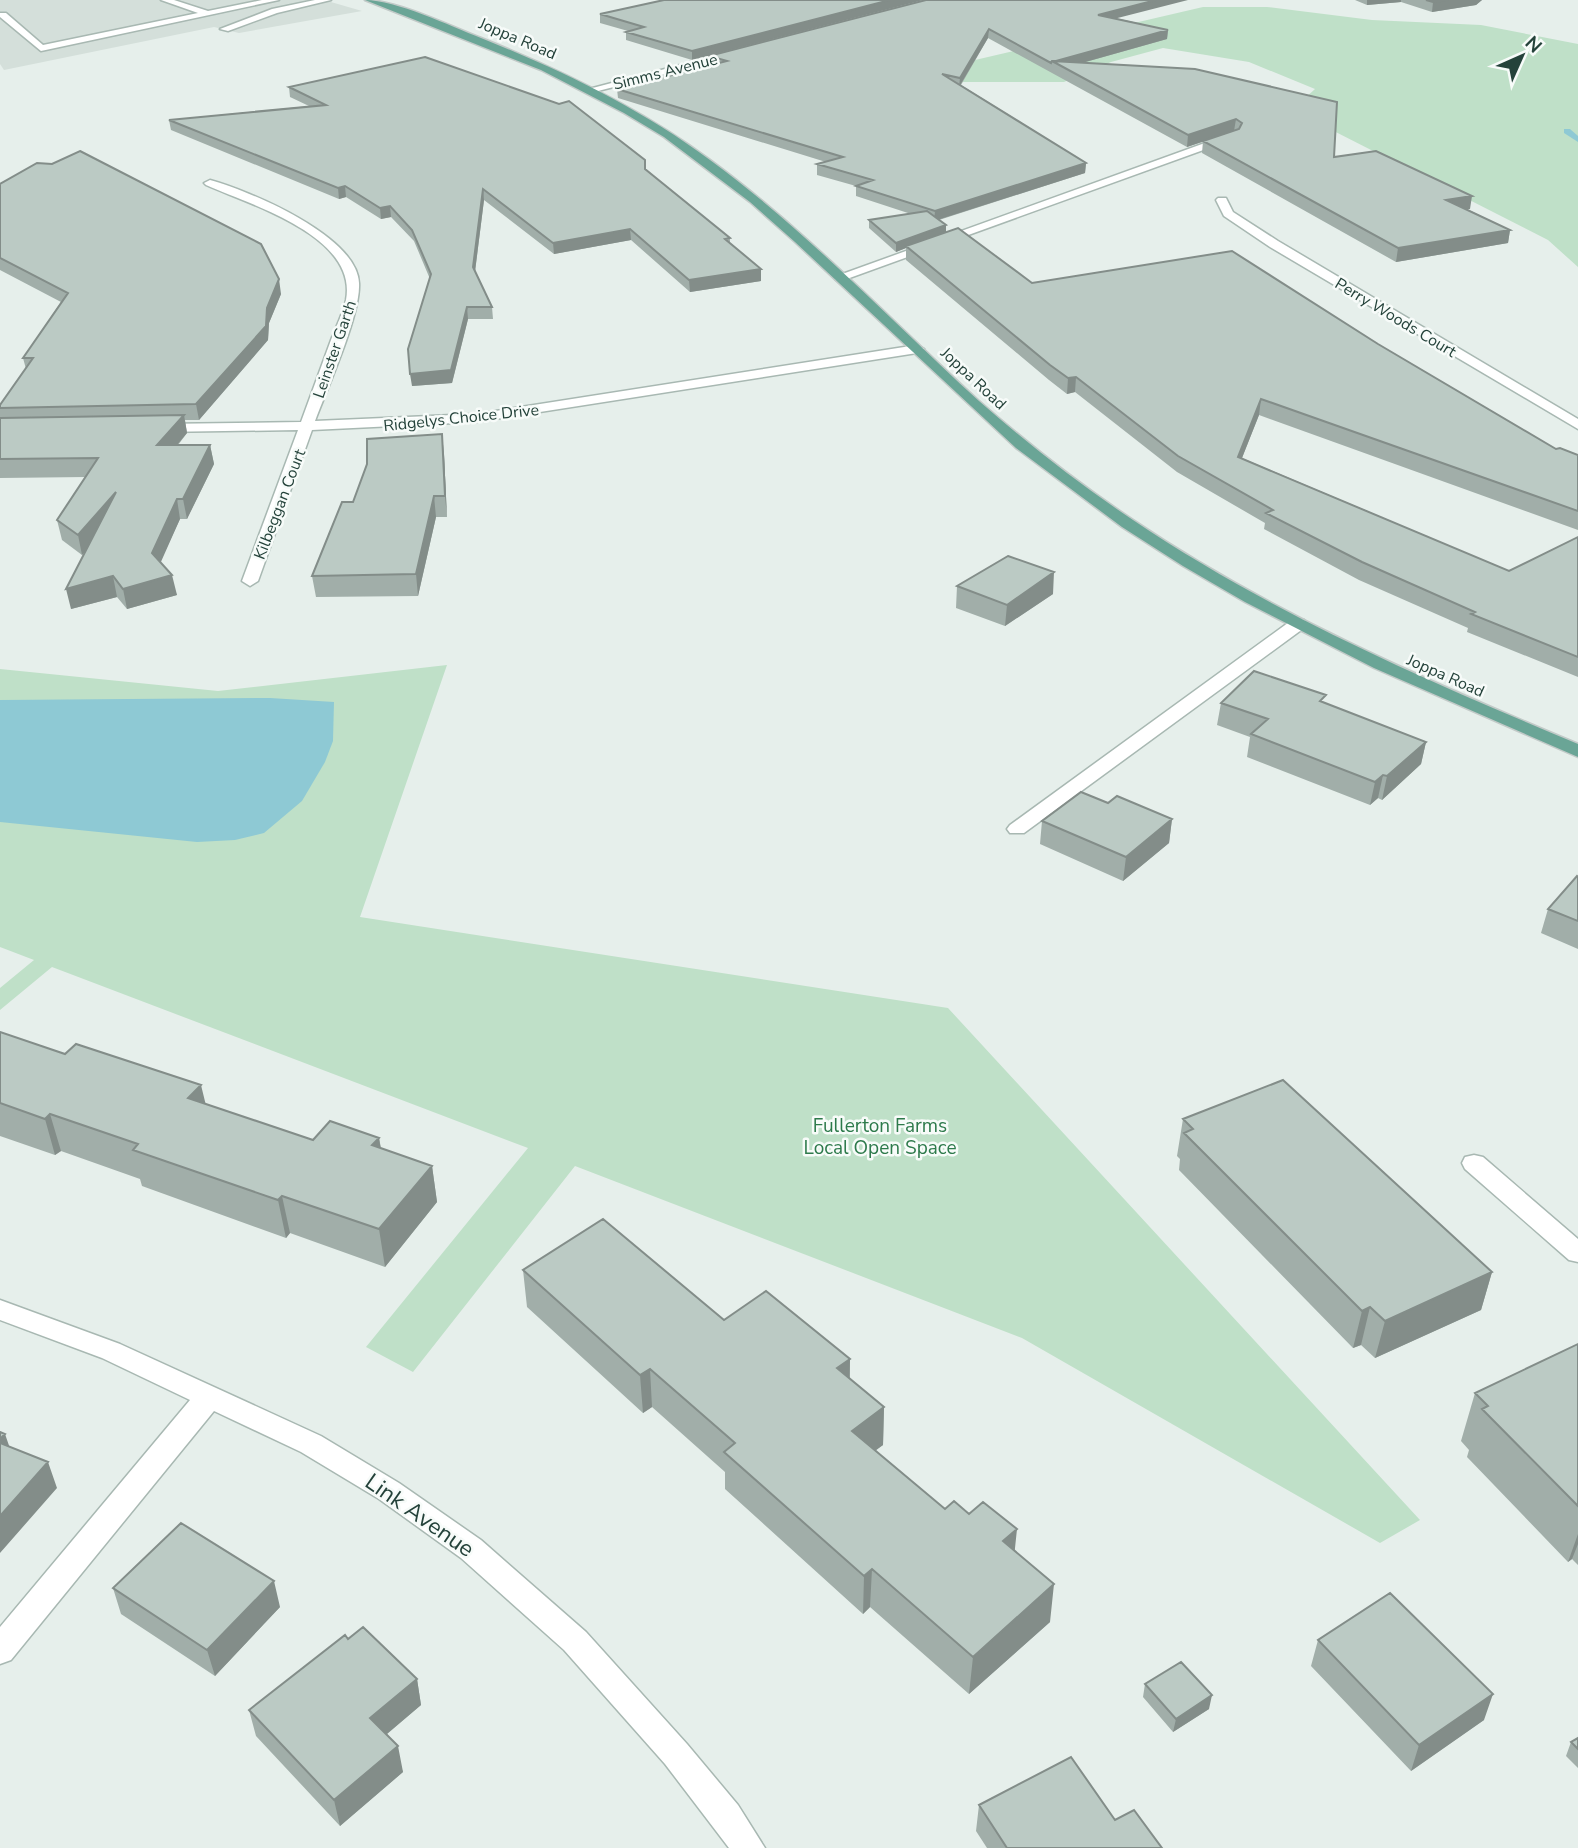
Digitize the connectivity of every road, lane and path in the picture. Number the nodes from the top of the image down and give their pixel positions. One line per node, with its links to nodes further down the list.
1 (165, 0): 6 (street)
2 (269, 0): 5 (street); 6 (street)
3 (327, 0): 5 (street)
4 (369, 0): 11 (main road, Joppa Road)
5 (292, 7): 8 (street)
6 (208, 13): 7 (street); 8 (street)
7 (3, 15)
8 (265, 15): 9 (street)
9 (225, 29)
10 (752, 49): 11 (street, Simms Avenue)
11 (590, 90): 15 (main road, Joppa Road)
12 (1233, 136): 15 (street)
13 (210, 183): 18 (street, Leinster Garth)
14 (1222, 200): 17 (street, Perry Woods Court)
15 (840, 277): 16 (main road, Joppa Road)
16 (917, 349): 18 (street, Ridgelys Choice Drive); 21 (main road, Joppa Road)
17 (1578, 425)
18 (308, 427): 19 (street, Ridgelys Choice Drive); 20 (street, Kilbeggan Court)
19 (148, 428)
20 (250, 581)
21 (1298, 624): 22 (main road, Joppa Road); 23 (street)
22 (1578, 751)
23 (1017, 829)
24 (1474, 1163): 25 (street)
25 (1578, 1253)
26 (0, 1310): 27 (street, Link Avenue)
27 (209, 1397): 28 (street); 29 (street, Link Avenue)
28 (0, 1650)
29 (748, 1848)

